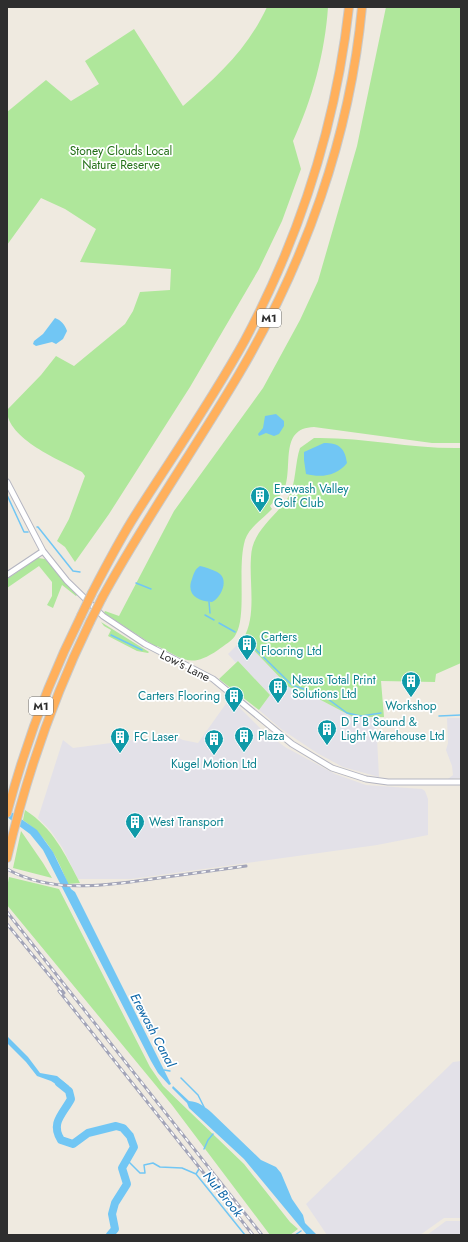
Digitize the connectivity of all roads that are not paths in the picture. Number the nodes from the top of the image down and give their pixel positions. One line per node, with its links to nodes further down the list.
1 (349, 7): 7 (highway, M1, bridge)
2 (362, 7): 8 (highway, M1, bridge)
3 (7, 482): 4 (street, Low's Lane)
4 (43, 551): 5 (street); 6 (street, Low's Lane)
5 (7, 575)
6 (461, 782)
7 (7, 814)
8 (7, 858)

